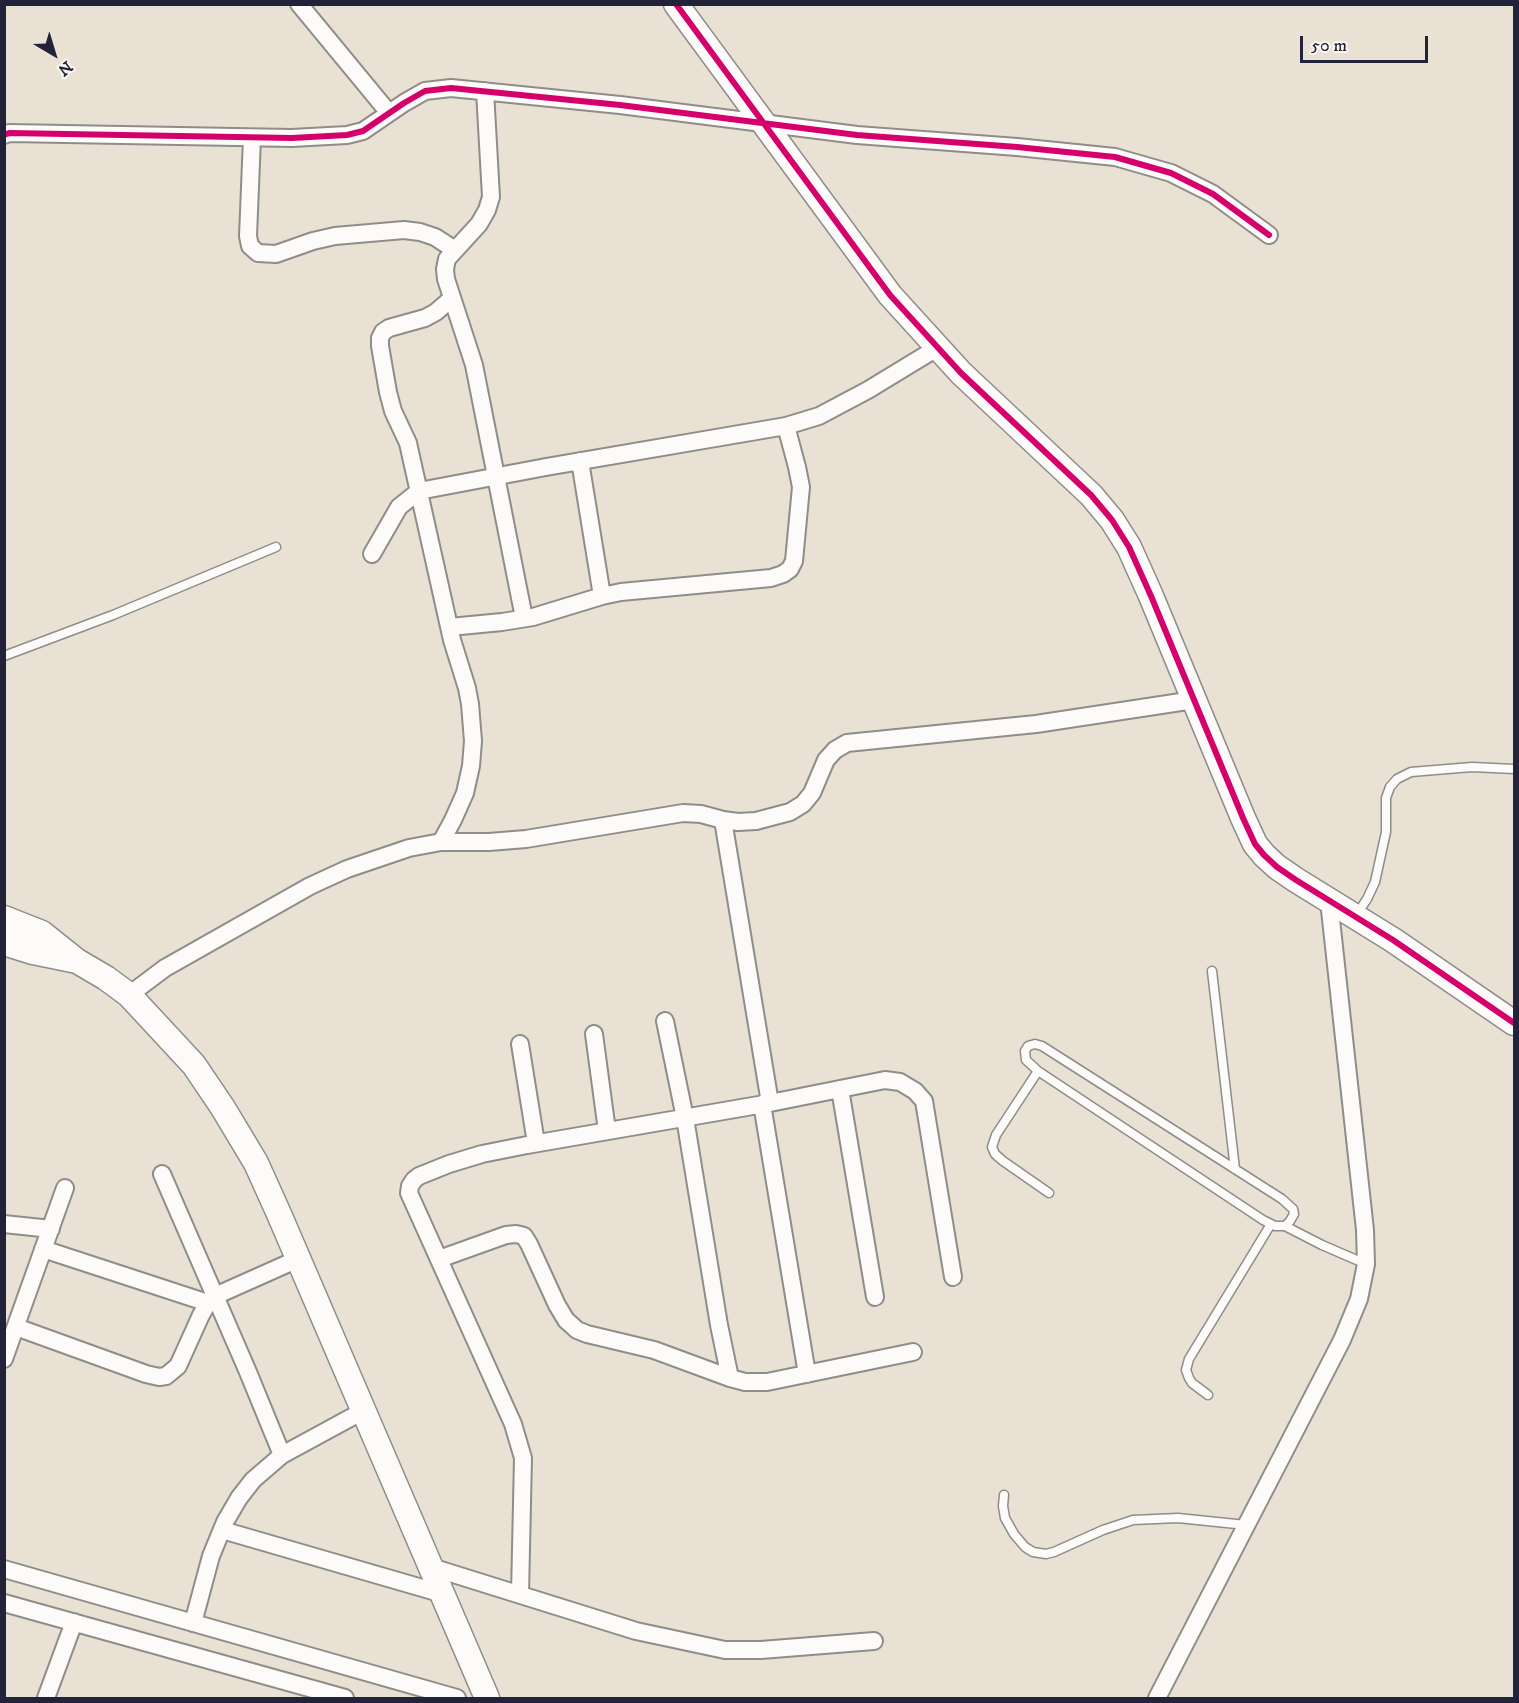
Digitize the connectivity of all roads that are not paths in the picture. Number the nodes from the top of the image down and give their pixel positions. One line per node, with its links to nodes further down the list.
1 (299, 4): 4 (street)
2 (676, 4): 5 (street)
3 (485, 91): 4 (street); 5 (street); 9 (street)
4 (389, 113): 7 (street)
5 (763, 123): 8 (street); 11 (street)
6 (4, 135): 7 (street)
7 (252, 138): 9 (street)
8 (1269, 235)
9 (455, 250): 10 (street)
10 (452, 298): 14 (street); 15 (street)
11 (937, 348): 12 (street); 22 (street)
12 (786, 426): 13 (street); 18 (street)
13 (580, 461): 14 (street); 18 (street)
14 (497, 476): 15 (street); 19 (street)
15 (419, 491): 17 (street); 20 (street)
16 (276, 547): 21 (lane)
17 (372, 554)
18 (602, 596): 19 (street)
19 (524, 618): 20 (street)
20 (450, 627): 25 (street)
21 (4, 656)
22 (1194, 700): 24 (street); 26 (street)
23 (1515, 770): 27 (lane)
24 (723, 820): 25 (street); 39 (street)
25 (441, 842): 32 (street)
26 (1329, 901): 27 (street); 54 (street)
27 (1355, 916): 34 (street)
28 (4, 918): 30 (street)
29 (4, 943): 30 (street)
30 (77, 961): 32 (street)
31 (1212, 971): 43 (lane)
32 (129, 995): 52 (street)
33 (665, 1021): 40 (street)
34 (1515, 1023)
35 (594, 1034): 41 (street)
36 (520, 1044): 42 (street)
37 (1038, 1071): 43 (lane); 46 (lane); 48 (lane)
38 (840, 1089): 39 (street); 55 (street); 56 (street)
39 (766, 1104): 40 (street); 61 (street)
40 (685, 1118): 41 (street); 62 (street)
41 (607, 1131): 42 (street)
42 (536, 1143): 53 (street)
43 (1235, 1169): 49 (lane)
44 (162, 1174): 57 (street)
45 (65, 1188): 50 (street)
46 (1049, 1193)
47 (4, 1224): 50 (street)
48 (1271, 1224): 49 (lane); 63 (lane)
49 (1285, 1226): 54 (lane)
50 (51, 1228): 51 (street)
51 (44, 1249): 57 (street); 58 (street)
52 (298, 1259): 57 (street); 64 (street)
53 (439, 1259): 62 (street); 72 (street)
54 (1366, 1264): 67 (street)
55 (953, 1277)
56 (875, 1297)
57 (211, 1299): 58 (street); 65 (street)
58 (16, 1327): 60 (street)
59 (914, 1352): 61 (street)
60 (4, 1359)
61 (807, 1374): 62 (street)
62 (730, 1378)
63 (1208, 1395)
64 (363, 1411): 65 (street); 69 (street)
65 (282, 1455): 68 (street)
66 (1004, 1495): 67 (lane)
67 (1246, 1525): 81 (street)
68 (222, 1530): 71 (street); 75 (street)
69 (430, 1567): 71 (street); 72 (street)
70 (4, 1569): 75 (street)
71 (443, 1594): 80 (street)
72 (520, 1594): 76 (street)
73 (4, 1603): 74 (street)
74 (74, 1622): 77 (street); 78 (street)
75 (193, 1623): 79 (street)
76 (874, 1641)
77 (46, 1698)
78 (345, 1698)
79 (457, 1698)
80 (487, 1698)
81 (1157, 1698)

